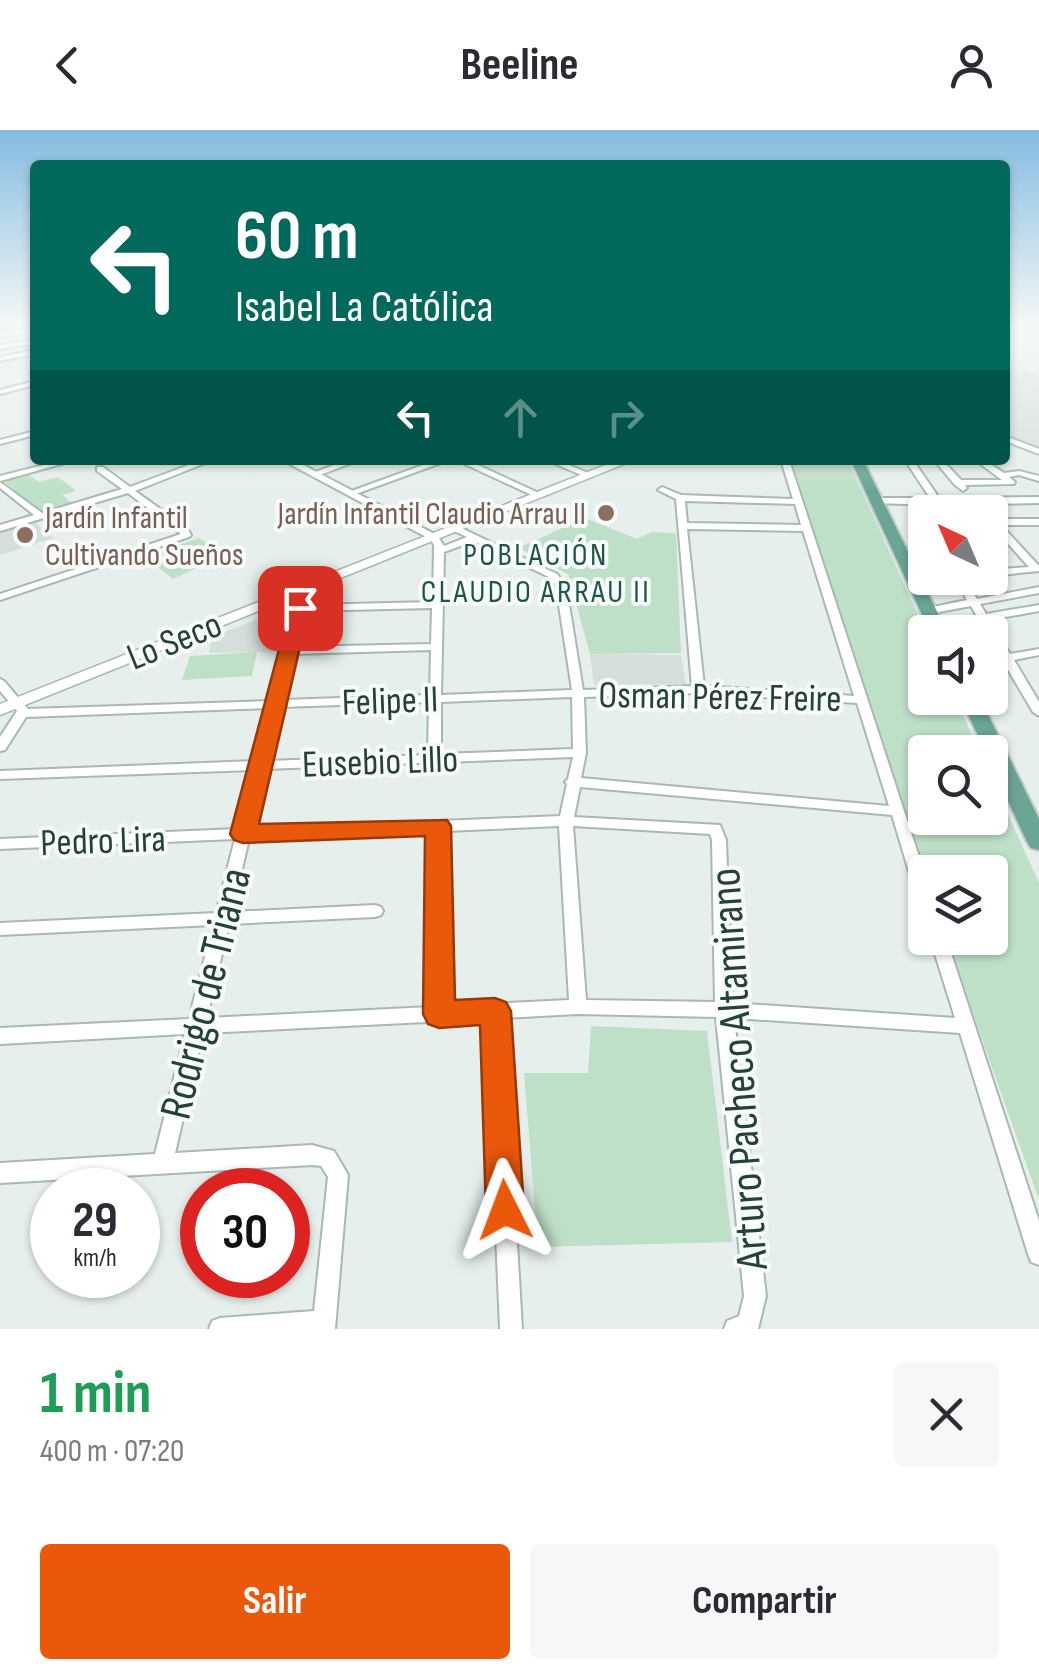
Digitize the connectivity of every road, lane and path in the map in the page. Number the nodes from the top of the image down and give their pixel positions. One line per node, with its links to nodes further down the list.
1 (30, 384): 2 (street)
2 (0, 392)
3 (30, 434): 5 (street)
4 (1010, 440): 6 (street)
5 (0, 442)
6 (1019, 444): 7 (street); 8 (street)
7 (1010, 445)
8 (1039, 452)
9 (56, 465): 29 (street)
10 (184, 465): 23 (street)
11 (196, 465): 23 (street)
12 (297, 465): 25 (street)
13 (341, 465): 25 (street)
14 (430, 465): 33 (street)
15 (471, 465): 34 (street)
16 (562, 465): 26 (street)
17 (616, 465): 26 (main road, Lo Seco)
18 (787, 465): 41 (street)
19 (858, 465): 39 (main road)
20 (912, 465): 35 (street)
21 (942, 465): 30 (street)
22 (986, 465): 27 (street)
23 (189, 468): 31 (street)
24 (100, 470): 31 (street)
25 (314, 474): 33 (street)
26 (589, 476): 34 (main road, Lo Seco)
27 (1003, 476): 28 (street); 30 (street)
28 (1039, 479)
29 (0, 482): 43 (street)
30 (958, 483): 36 (street)
31 (129, 490): 43 (street); 57 (street)
32 (662, 490): 37 (street)
33 (350, 493): 52 (street)
34 (539, 495): 48 (main road, Lo Seco)
35 (932, 495)
36 (969, 495)
37 (680, 498): 41 (street); 46 (street)
38 (1039, 500): 40 (street)
39 (876, 501): 42 (street); 62 (main road)
40 (1008, 501)
41 (798, 502): 49 (street)
42 (908, 502)
43 (40, 516): 47 (street)
44 (1008, 521): 45 (street)
45 (1039, 522)
46 (684, 526): 49 (street); 72 (street)
47 (0, 528)
48 (455, 528): 50 (street); 52 (main road, Lo Seco)
49 (806, 528): 75 (street)
50 (473, 538): 52 (street); 73 (street)
51 (1008, 538): 53 (street)
52 (437, 544): 54 (main road, Lo Seco); 59 (street)
53 (1008, 571)
54 (304, 589): 60 (street, Rodrigo de Triana); 78 (main road, Lo Seco)
55 (1039, 590): 58 (street)
56 (969, 595): 58 (street)
57 (0, 597)
58 (972, 600): 62 (street); 64 (street)
59 (438, 605): 60 (street); 66 (street)
60 (300, 608): 67 (street, Rodrigo de Triana)
61 (1039, 608): 65 (street)
62 (928, 612): 63 (main road)
63 (930, 615)
64 (981, 615)
65 (1000, 615)
66 (437, 647): 67 (street); 74 (street)
67 (289, 651): 76 (street, Rodrigo de Triana)
68 (1039, 652): 69 (street)
69 (1008, 658)
70 (1008, 660): 77 (street)
71 (0, 683): 78 (street)
72 (698, 690): 73 (street, Osman Pérez Freire); 75 (street, Osman Pérez Freire)
73 (578, 693): 74 (street, Felipe II); 81 (street)
74 (436, 698): 76 (street, Felipe II); 82 (street)
75 (862, 700): 86 (street)
76 (276, 704): 78 (street, Felipe II); 83 (street, Rodrigo de Triana)
77 (1038, 708)
78 (13, 709): 80 (street)
79 (978, 715): 89 (main road)
80 (0, 747)
81 (580, 753): 82 (street, Eusebio Lillo); 85 (street)
82 (434, 758): 83 (street, Eusebio Lillo)
83 (260, 765): 84 (street, Eusebio Lillo); 90 (street, Rodrigo de Triana)
84 (0, 775)
85 (572, 782): 86 (street); 87 (street)
86 (897, 810): 92 (street)
87 (566, 821): 88 (street, Pedro Lira); 97 (street); 98 (street, Arturo Pacheco Altamirano)
88 (438, 826): 90 (street, Pedro Lira); 100 (street)
89 (1036, 831)
90 (243, 834): 91 (street, Pedro Lira); 94 (street, Rodrigo de Triana)
91 (0, 844)
92 (911, 855)
93 (376, 911): 94 (street)
94 (223, 918): 95 (street); 101 (street, Rodrigo de Triana)
95 (0, 929)
96 (943, 955): 102 (street)
97 (578, 1007): 98 (street); 99 (street)
98 (724, 1010): 102 (street); 110 (street, Arturo Pacheco Altamirano)
99 (495, 1011): 100 (street); 109 (street)
100 (439, 1014): 101 (street)
101 (196, 1026): 103 (street); 104 (street, Rodrigo de Triana)
102 (966, 1026): 106 (street)
103 (0, 1036)
104 (162, 1164): 105 (street); 107 (street)
105 (0, 1173)
106 (1039, 1254)
107 (324, 1325): 108 (street)
108 (220, 1329)
109 (511, 1329)
110 (735, 1329)

